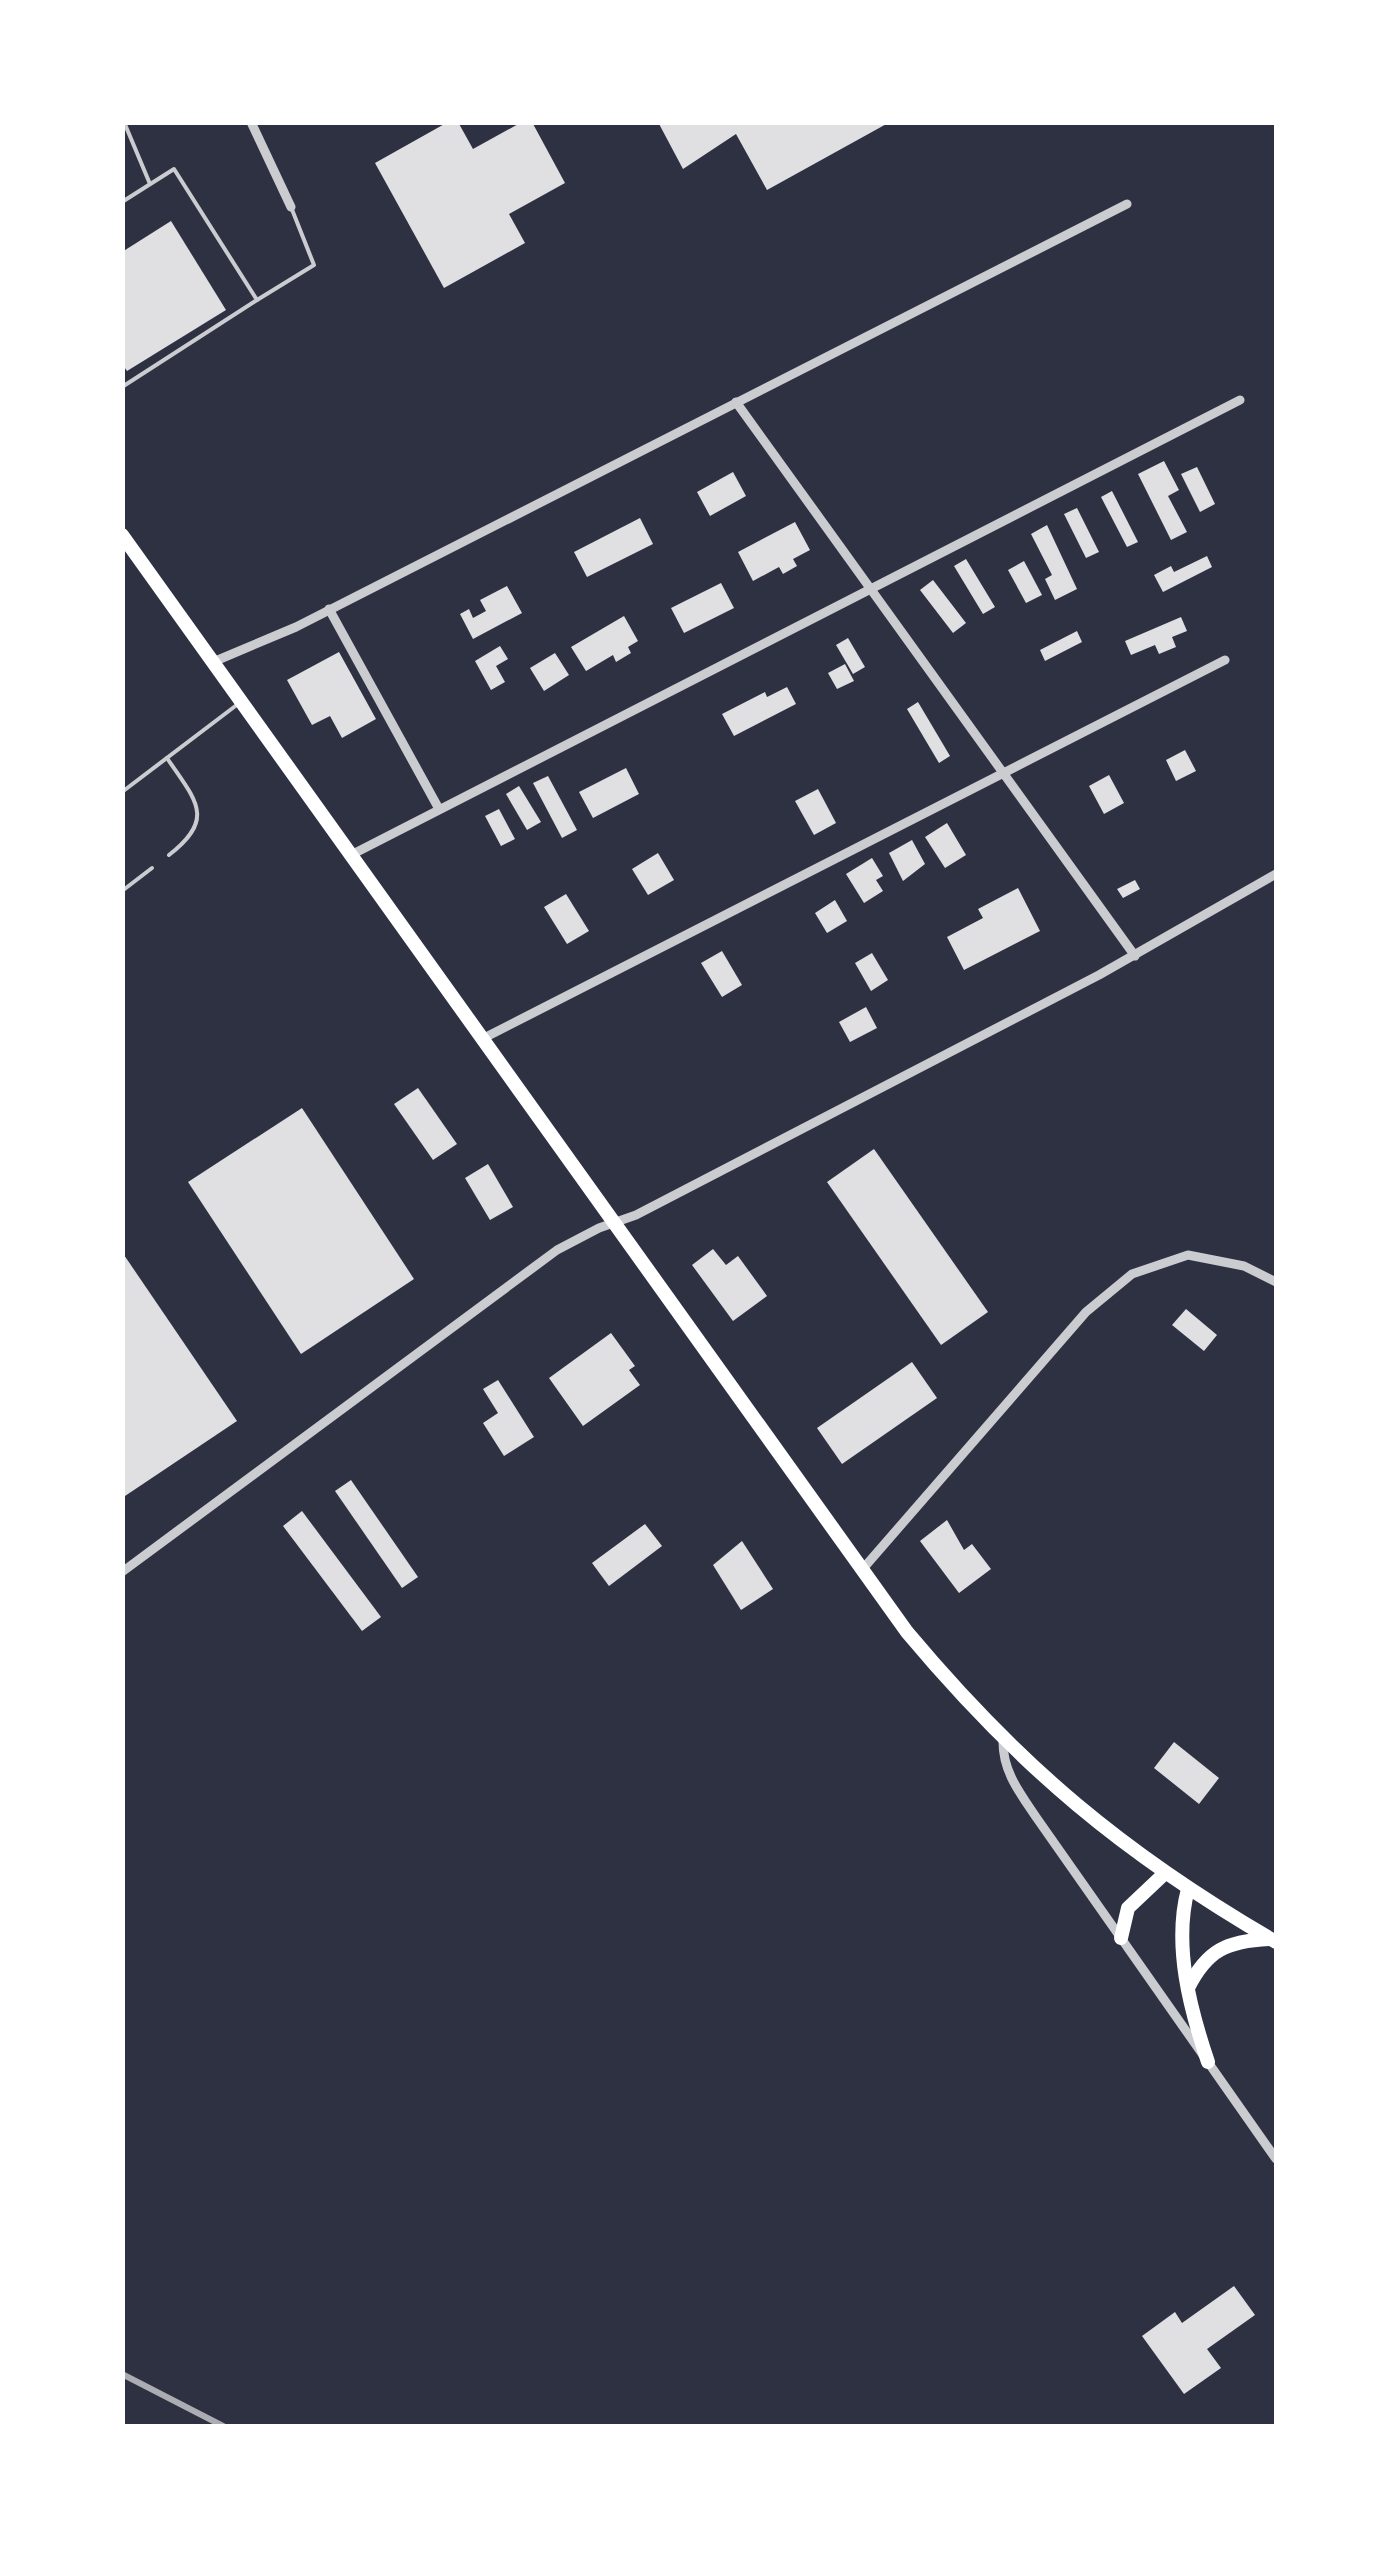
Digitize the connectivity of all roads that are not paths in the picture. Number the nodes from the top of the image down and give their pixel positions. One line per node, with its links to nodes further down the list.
1 (124, 122): 3 (lane)
2 (252, 122): 6 (street)
3 (150, 184): 4 (lane); 7 (lane)
4 (122, 202)
5 (1126, 204): 10 (street)
6 (290, 207): 7 (lane)
7 (257, 300): 8 (lane)
8 (122, 387)
9 (1240, 400): 12 (street)
10 (736, 402): 12 (street); 13 (street)
11 (122, 534): 15 (main road)
12 (870, 588): 18 (street); 20 (street)
13 (329, 609): 15 (street); 20 (street)
14 (1225, 660): 18 (street)
15 (214, 662): 16 (main road)
16 (242, 702): 17 (lane); 21 (main road)
17 (166, 758): 19 (lane); 22 (lane)
18 (1002, 772): 26 (street); 27 (street)
19 (122, 792)
20 (439, 809): 21 (street)
21 (351, 854): 27 (main road)
22 (169, 855)
23 (152, 868): 25 (lane)
24 (1276, 874): 26 (street)
25 (122, 891)
26 (1135, 956): 28 (street)
27 (482, 1039): 28 (main road)
28 (612, 1223): 30 (street); 31 (main road)
29 (1276, 1282): 31 (street)
30 (122, 1572)
31 (861, 1572): 32 (main road)
32 (1003, 1742): 33 (main road); 35 (street)
33 (1164, 1874): 34 (main road); 35 (main road)
34 (1188, 1889): 36 (main road); 37 (main road)
35 (1121, 1938): 38 (street)
36 (1274, 1940): 37 (main road)
37 (1188, 1989): 38 (main road)
38 (1208, 2062): 39 (street)
39 (1276, 2158)

